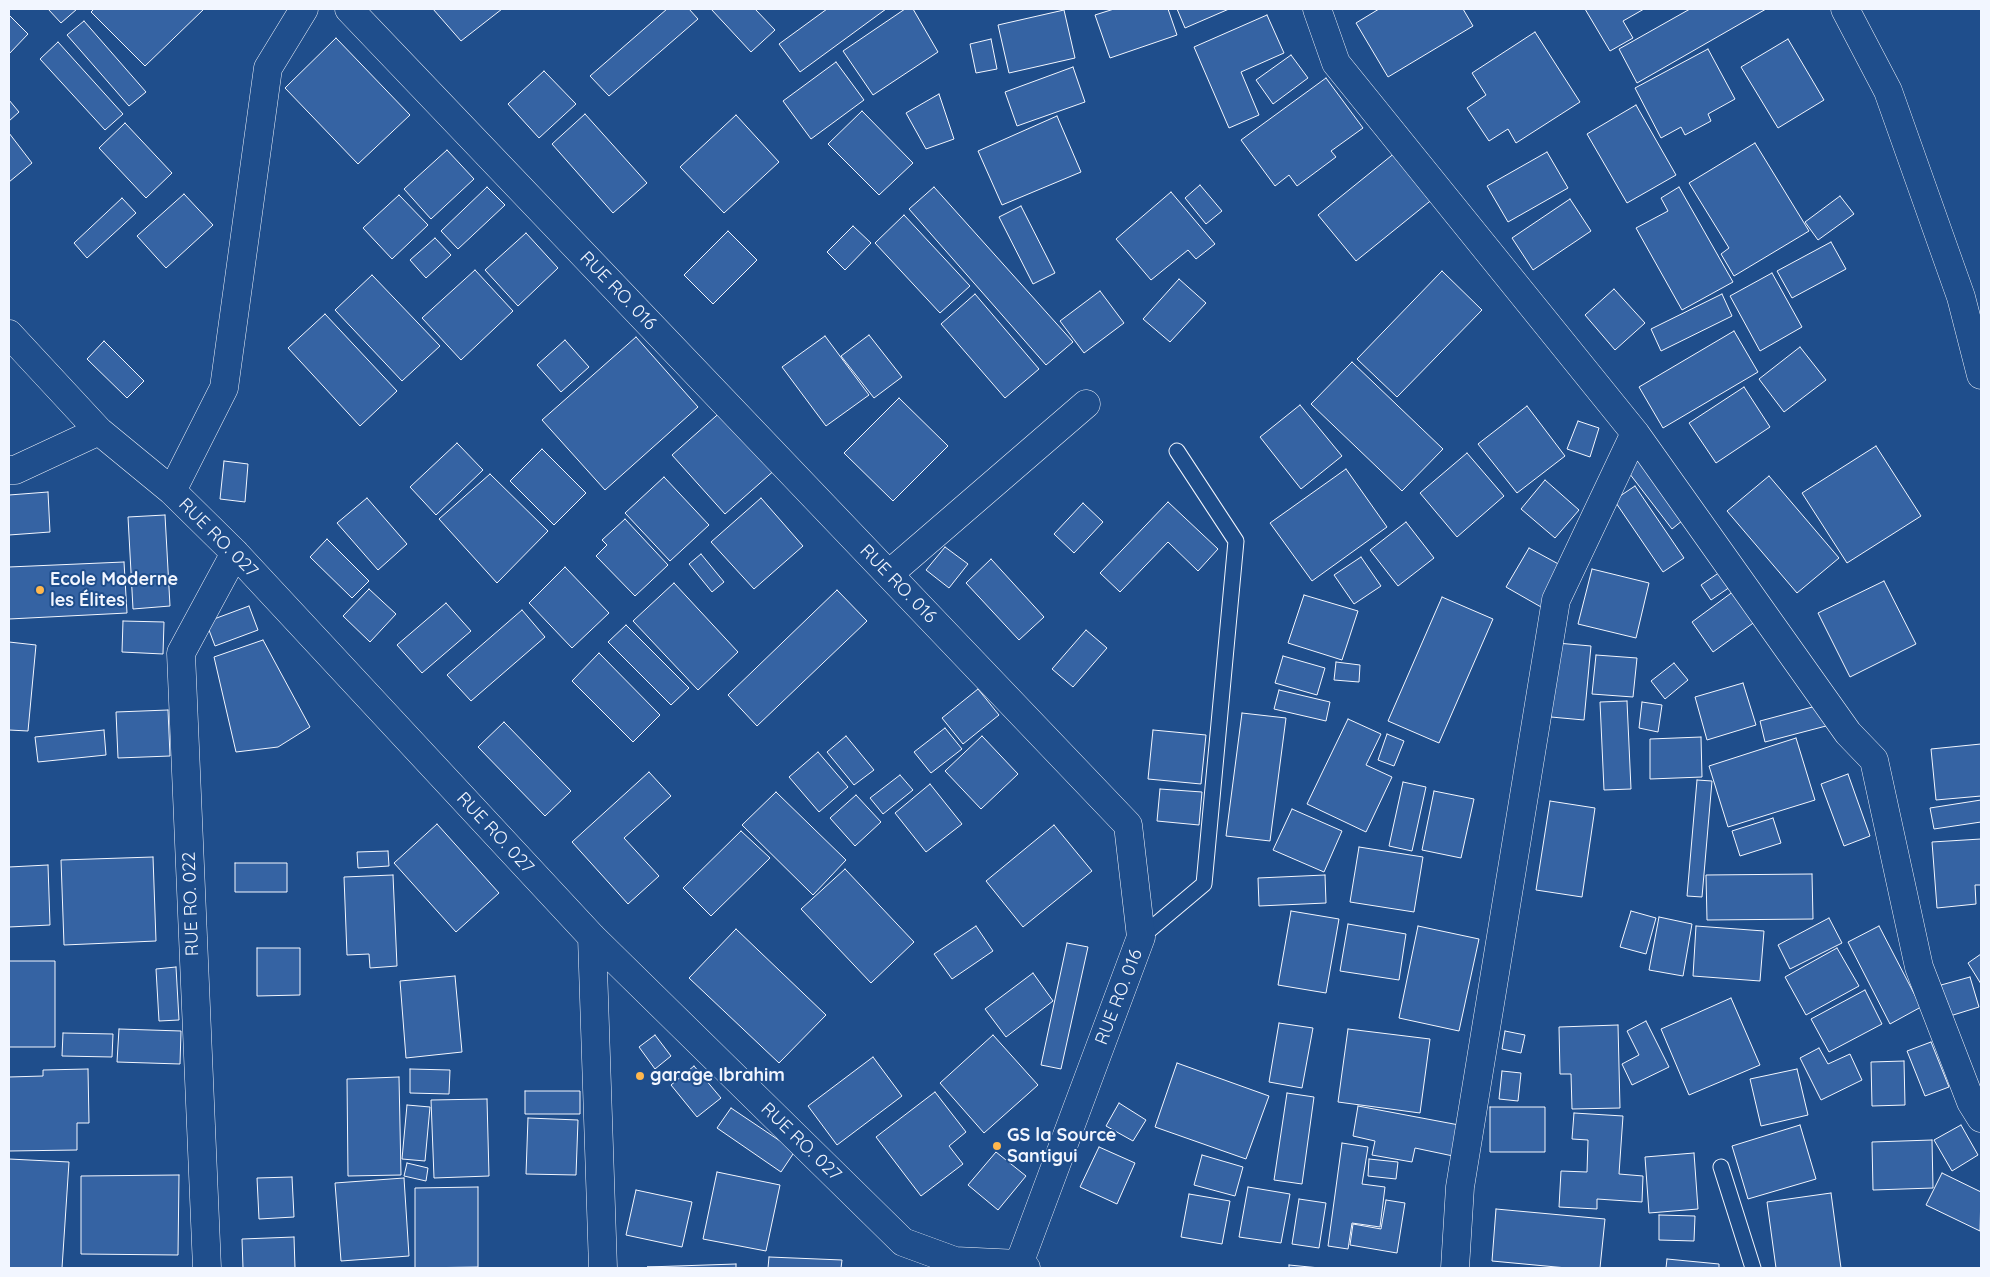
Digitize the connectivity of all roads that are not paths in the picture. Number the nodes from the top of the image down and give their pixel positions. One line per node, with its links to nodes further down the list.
1 (304, 9): 12 (street)
2 (349, 9): 14 (street, RUE RO. 016)
3 (1317, 9): 9 (street)
4 (1845, 9): 6 (street)
5 (9, 334): 8 (street, RUE RO. 027)
6 (1981, 375)
7 (1086, 404): 14 (street)
8 (99, 430): 11 (street); 12 (street, RUE RO. 027)
9 (1635, 433): 17 (street); 22 (street)
10 (1176, 451): 15 (lane)
11 (9, 470)
12 (172, 491): 13 (street, RUE RO. 027)
13 (235, 553): 16 (street, RUE RO. 027); 20 (street, RUE RO. 022)
14 (889, 574): 15 (street, RUE RO. 016)
15 (1142, 937): 19 (street, RUE RO. 016)
16 (592, 938): 19 (street, RUE RO. 027); 21 (street)
17 (1981, 1118)
18 (1721, 1167): 23 (lane)
19 (1023, 1266)
20 (207, 1268)
21 (603, 1268)
22 (1455, 1268)
23 (1753, 1268)

